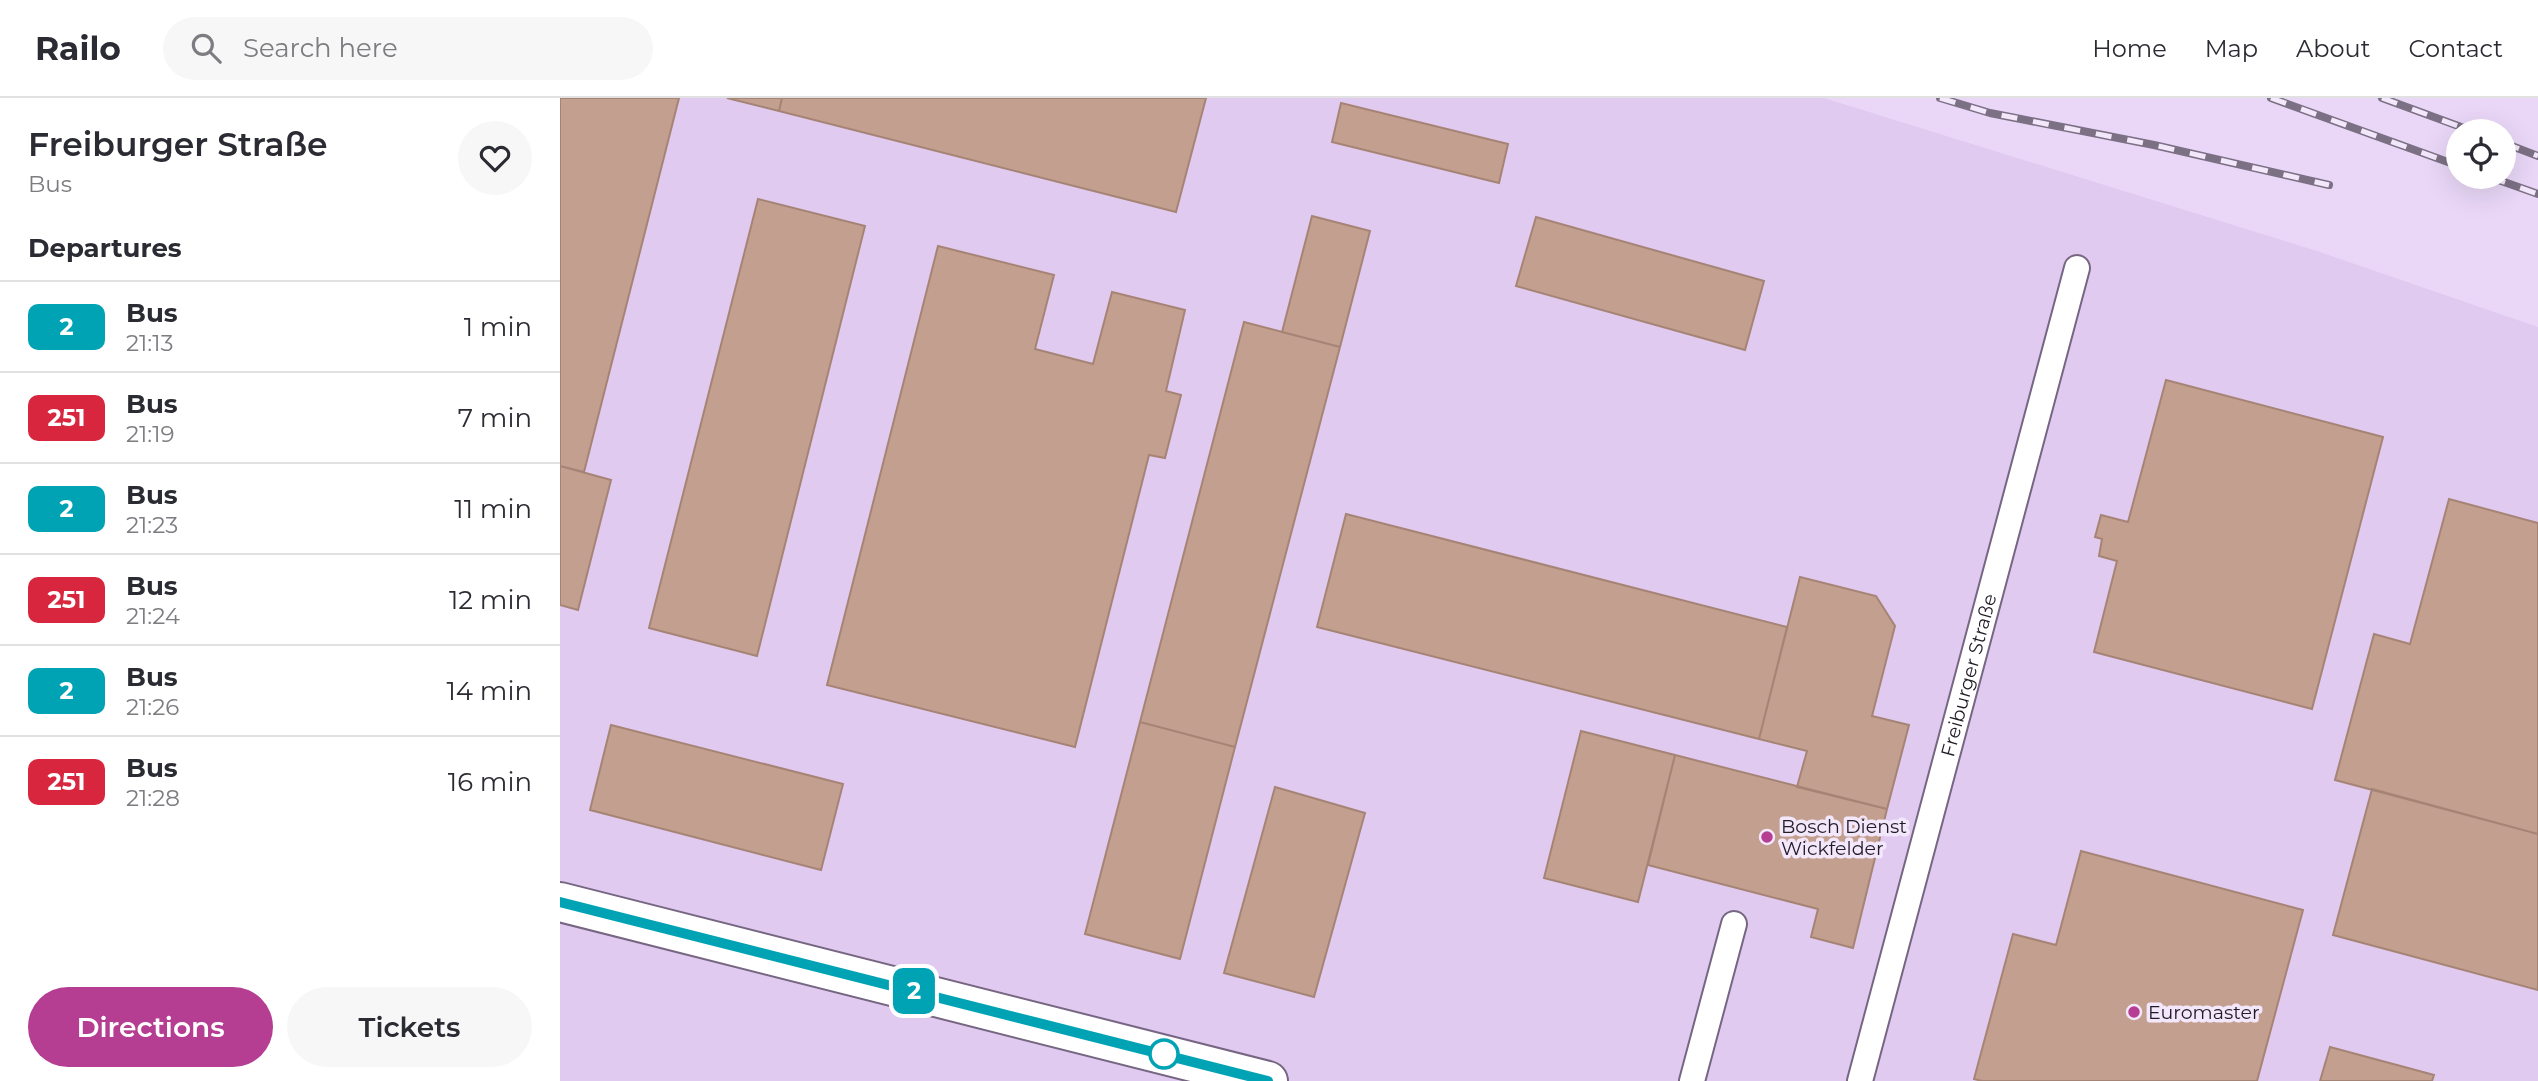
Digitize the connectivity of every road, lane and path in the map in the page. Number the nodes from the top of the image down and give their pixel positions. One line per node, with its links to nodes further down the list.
1 (2077, 268): 6 (lane, Freiburger Straße)
2 (560, 902): 4 (street)
3 (1734, 924): 5 (lane)
4 (1268, 1081)
5 (1692, 1081)
6 (1860, 1081)

